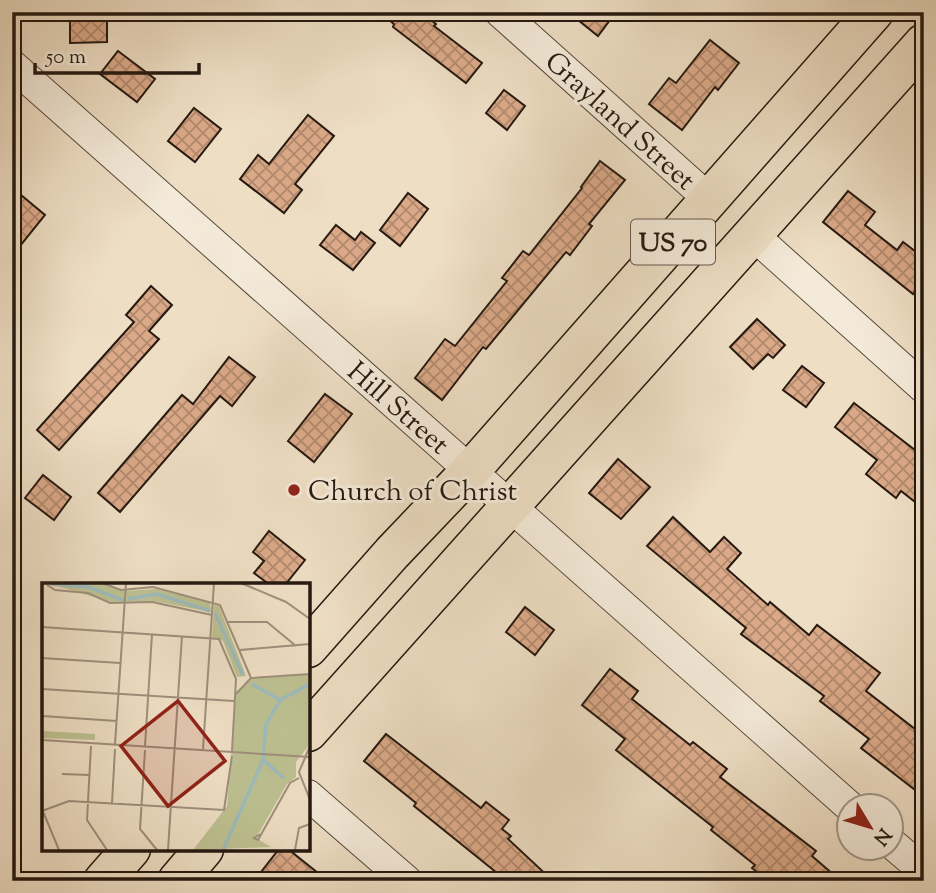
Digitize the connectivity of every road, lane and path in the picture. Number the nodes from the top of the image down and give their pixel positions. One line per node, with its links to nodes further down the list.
1 (500, 12): 6 (street, Grayland Street)
2 (874, 12): 5 (highway, US 70)
3 (924, 43): 7 (highway, US 70)
4 (12, 65): 9 (street, Hill Street)
5 (802, 96): 6 (highway, US 70); 7 (highway)
6 (710, 200): 9 (highway, US 70)
7 (753, 235): 8 (street); 10 (highway, US 70)
8 (924, 388)
9 (471, 470): 10 (street, Hill Street); 11 (highway, US 70)
10 (511, 506): 12 (highway, US 70); 13 (street, Hill Street)
11 (310, 646)
12 (310, 730)
13 (834, 793)
14 (310, 796): 21 (street)
15 (129, 851): 19 (highway)
16 (202, 851): 20 (highway)
17 (904, 853): 18 (street)
18 (924, 871)
19 (103, 881)
20 (177, 881)
21 (407, 881)

